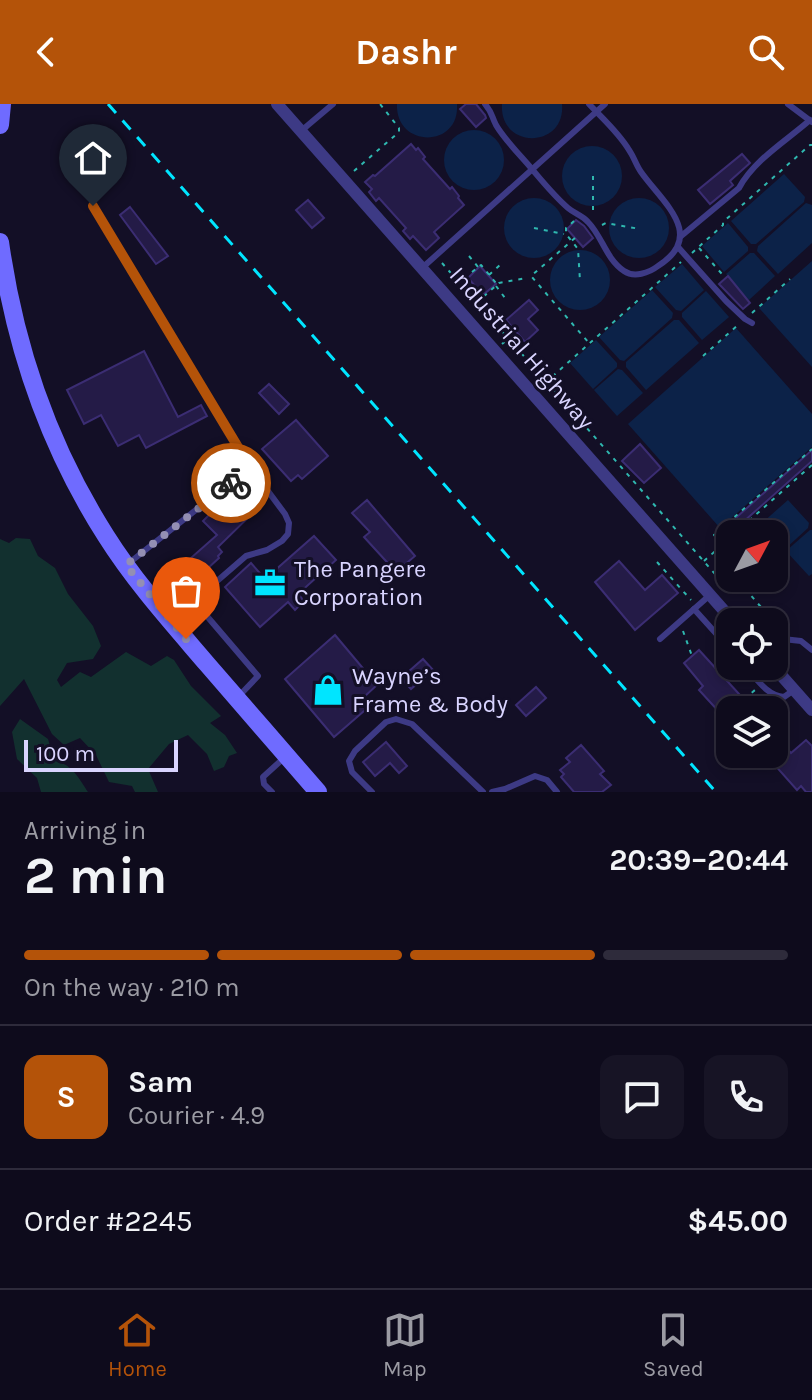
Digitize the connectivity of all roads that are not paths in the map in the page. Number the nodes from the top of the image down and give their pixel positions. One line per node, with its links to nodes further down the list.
1 (2, 104): 10 (main road)
2 (277, 104): 11 (street, Industrial Highway)
3 (333, 104): 11 (lane)
4 (485, 104): 12 (lane)
5 (589, 104): 8 (lane)
6 (605, 104): 8 (lane)
7 (788, 104): 9 (lane)
8 (596, 112): 12 (lane); 14 (lane)
9 (811, 121): 14 (lane)
10 (0, 125)
11 (301, 131): 17 (street, Industrial Highway)
12 (532, 169): 16 (lane); 17 (lane)
13 (93, 206): 19 (lane)
14 (680, 237): 16 (lane)
15 (0, 242): 20 (main road)
16 (678, 247): 18 (lane)
17 (422, 268): 21 (street, Industrial Highway)
18 (752, 323)
19 (250, 467): 20 (lane); 31 (lane)
20 (126, 565): 31 (main road)
21 (710, 595): 22 (lane); 23 (street, Industrial Highway)
22 (696, 608): 24 (lane); 25 (lane)
23 (722, 608)
24 (716, 632)
25 (660, 639)
26 (788, 640): 27 (lane)
27 (812, 650)
28 (757, 680): 30 (lane)
29 (785, 680): 30 (street)
30 (794, 690): 32 (street)
31 (237, 699): 33 (main road)
32 (812, 710)
33 (287, 755): 34 (lane); 35 (main road)
34 (272, 792)
35 (318, 792)
36 (372, 792): 37 (lane)
37 (483, 792)
38 (492, 792): 39 (lane)
39 (557, 792)

